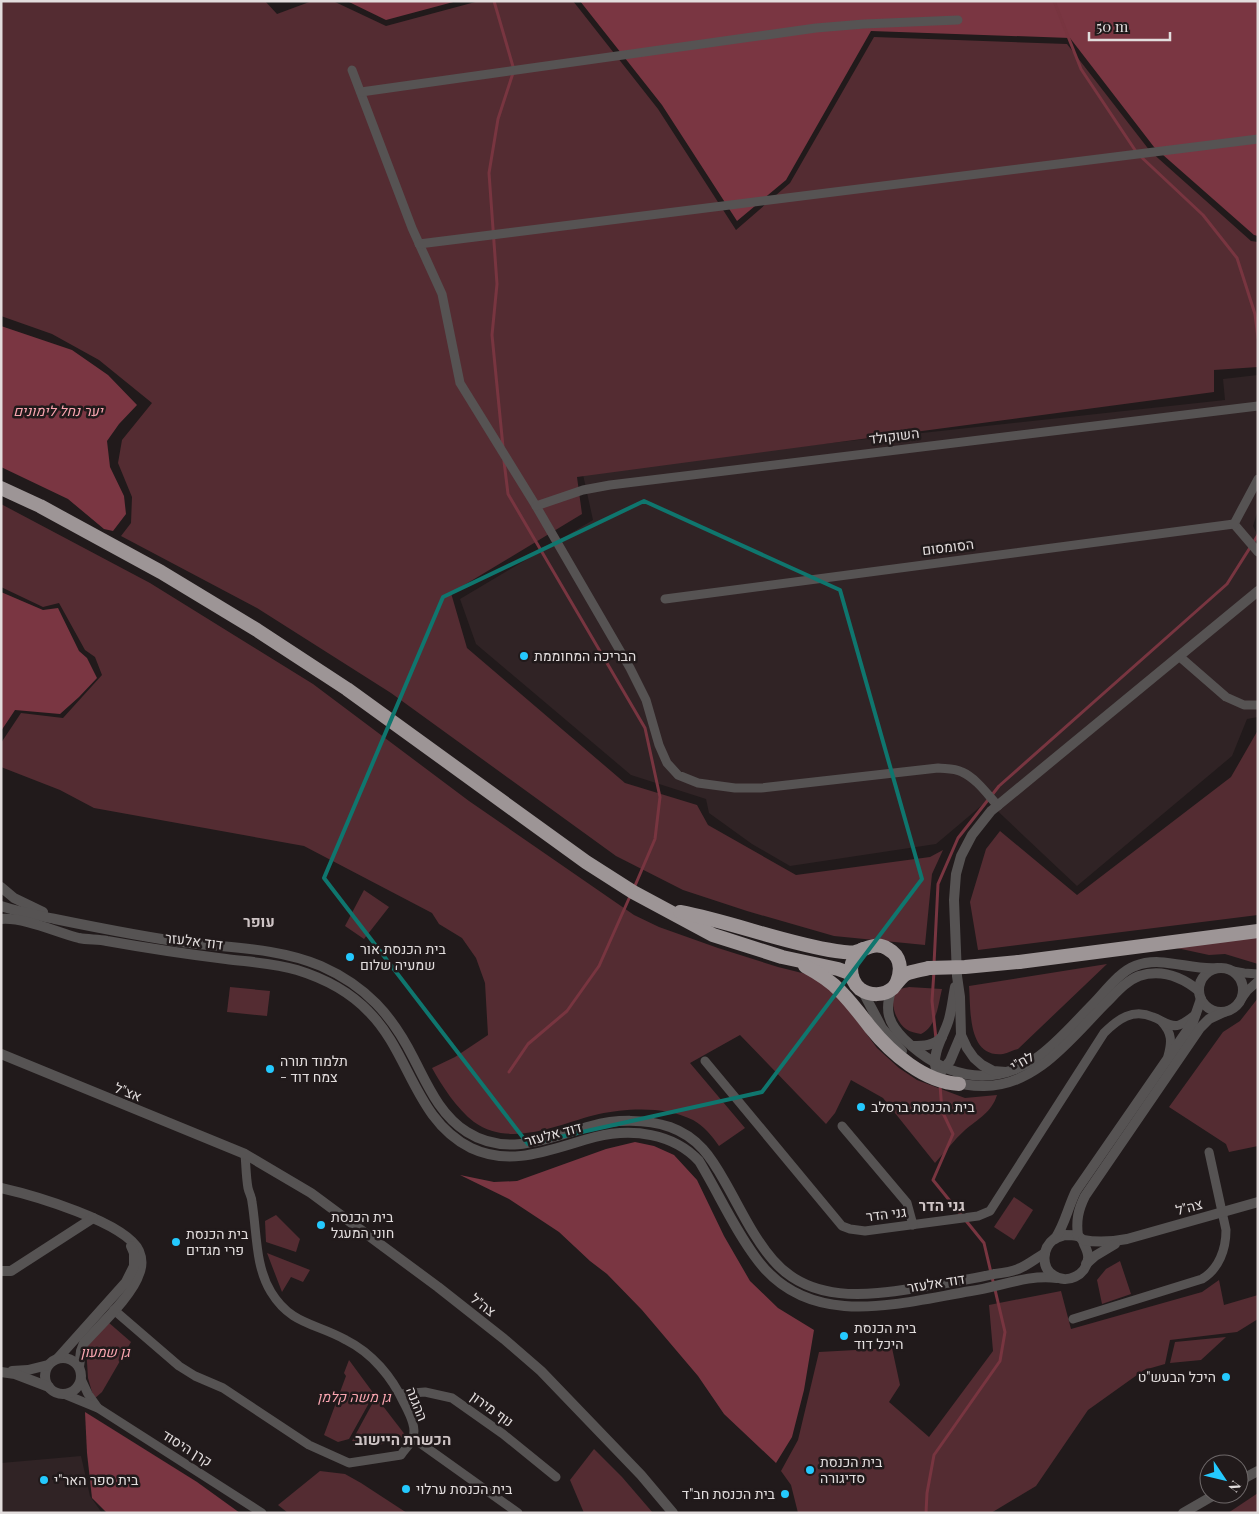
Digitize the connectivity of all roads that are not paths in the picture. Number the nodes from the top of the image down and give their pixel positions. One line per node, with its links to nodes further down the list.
1 (958, 20): 3 (street)
2 (352, 70): 3 (street)
3 (360, 92): 5 (street)
4 (1258, 139): 5 (street)
5 (419, 244): 9 (street)
6 (1258, 406): 9 (street, השוקולד)
7 (1258, 479): 10 (street)
8 (1, 488): 19 (highway)
9 (536, 506): 16 (street)
10 (1234, 524): 11 (street); 13 (street, הסומסום)
11 (1258, 552)
12 (1258, 592): 14 (street)
13 (665, 599)
14 (1180, 656): 15 (street); 16 (street)
15 (1258, 705)
16 (998, 806): 30 (street)
17 (1, 887): 21 (street)
18 (1, 906): 21 (street, דוד אלעזר)
19 (668, 909): 23 (highway); 24 (highway)
20 (1, 919): 65 (street, דוד אלעזר)
21 (82, 924): 62 (street, דוד אלעזר)
22 (1258, 930): 26 (highway, bridge)
23 (863, 949): 25 (highway); 31 (highway)
24 (791, 959): 31 (highway); 49 (highway)
25 (898, 959): 26 (highway); 33 (highway)
26 (929, 968): 33 (highway)
27 (1218, 968): 28 (street); 35 (street); 48 (street, לח"י)
28 (1233, 970): 29 (street); 36 (street)
29 (1258, 974)
30 (957, 976): 40 (street); 41 (street)
31 (852, 977): 34 (highway)
32 (1258, 981): 36 (street)
33 (895, 985): 34 (highway); 42 (street, לח"י)
34 (862, 990): 47 (street, לח"י)
35 (1200, 995): 37 (street); 38 (street); 49 (street, לח"י)
36 (1240, 1002): 37 (street)
37 (1224, 1012): 59 (street)
38 (1196, 1014): 39 (street, גני הדר); 44 (street)
39 (1162, 1022): 44 (street); 57 (street, גני הדר)
40 (961, 1035): 47 (street); 48 (street)
41 (942, 1037): 42 (street); 46 (street)
42 (912, 1046): 46 (street, לח"י)
43 (1, 1054): 52 (street, אצ"ל)
44 (1168, 1057): 60 (street)
45 (705, 1062): 57 (street, גני הדר)
46 (935, 1063): 47 (street, לח"י)
47 (942, 1071): 48 (street, לח"י); 49 (street, לח"י)
48 (1006, 1072)
49 (959, 1084)
50 (842, 1126): 57 (street)
51 (1209, 1152): 55 (street)
52 (245, 1154): 75 (street, ההגנה); 82 (street, צה"ל)
53 (1, 1188): 56 (street)
54 (1258, 1202): 55 (street, צה"ל)
55 (1223, 1212): 61 (street, צה"ל); 67 (street)
56 (93, 1218): 58 (street); 64 (street)
57 (913, 1224)
58 (123, 1235): 66 (street); 68 (street)
59 (1080, 1238): 60 (street); 61 (street, צה"ל); 63 (street)
60 (1055, 1239): 62 (street)
61 (1127, 1239): 63 (street, צה"ל)
62 (1044, 1253): 65 (street)
63 (1086, 1265): 65 (street)
64 (1, 1271)
65 (1057, 1278)
66 (114, 1310): 70 (street); 77 (street, ההגנה)
67 (1073, 1319)
68 (58, 1358): 69 (street); 70 (street)
69 (48, 1365): 71 (street); 73 (street)
70 (79, 1367): 72 (street)
71 (1, 1372): 73 (street)
72 (81, 1379): 74 (street); 76 (street, קרן היסוד)
73 (49, 1387): 74 (street)
74 (64, 1394): 76 (street, קרן היסוד)
75 (400, 1394): 77 (street, ההגנה); 78 (street, נוף מירון)
76 (98, 1408): 80 (street, קרן היסוד)
77 (413, 1438): 81 (street)
78 (556, 1477)
79 (1199, 1504): 83 (street)
80 (262, 1513)
81 (518, 1513)
82 (673, 1513)
83 (1183, 1513)

